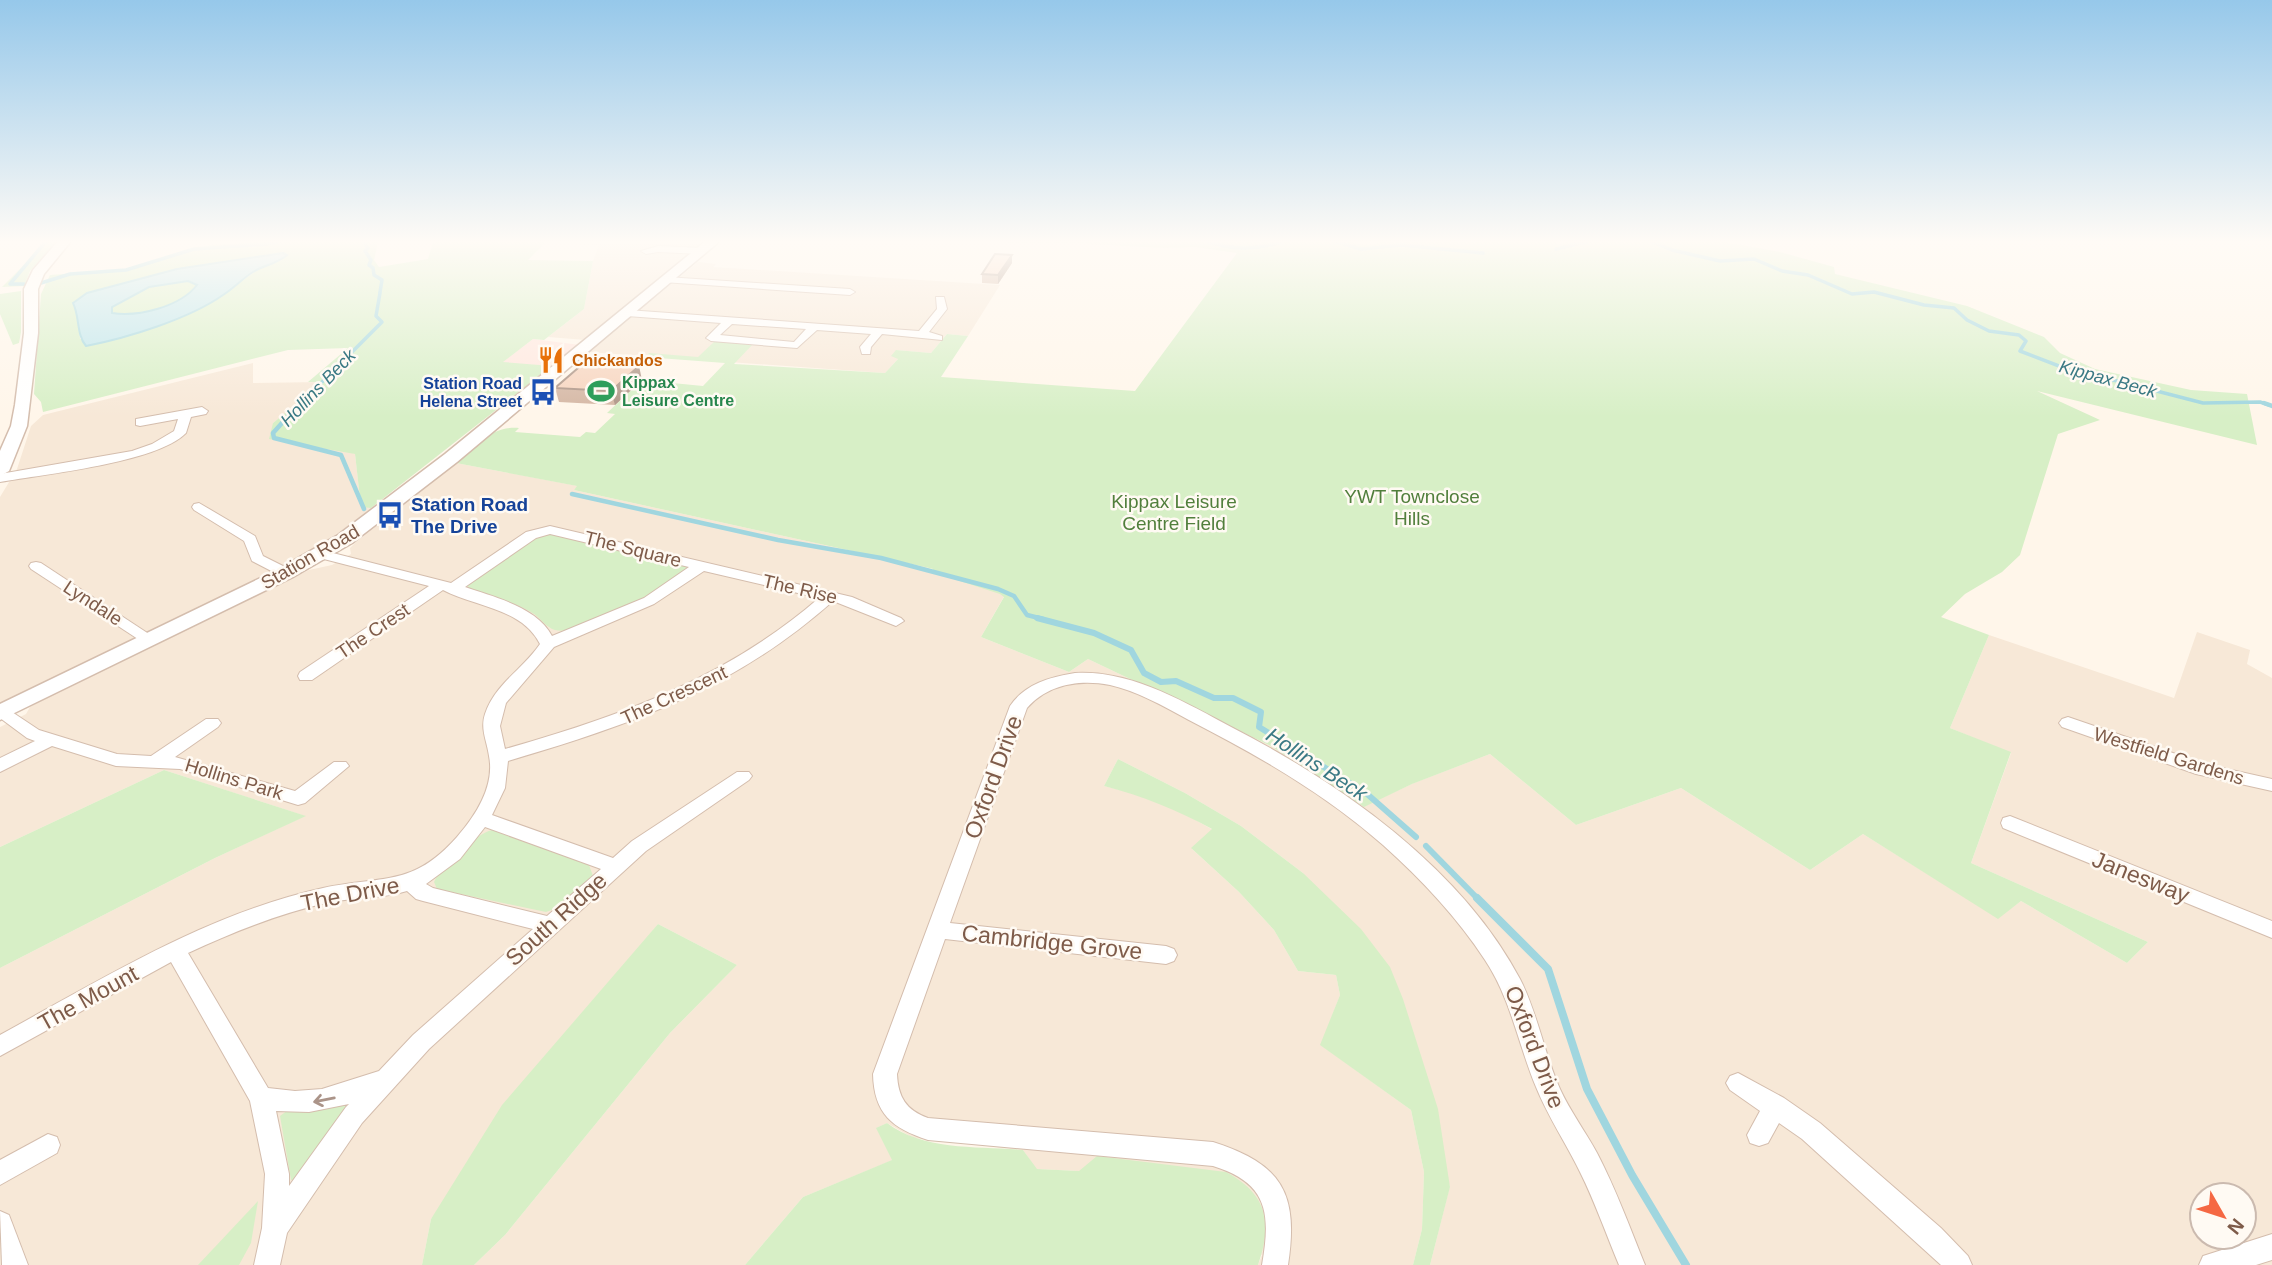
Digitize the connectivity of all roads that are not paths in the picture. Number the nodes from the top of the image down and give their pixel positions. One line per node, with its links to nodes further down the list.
1 (31, 299): 14 (street)
2 (644, 299): 4 (street, Station Road)
3 (940, 299): 8 (street)
4 (627, 313): 5 (street); 17 (street, Station Road)
5 (730, 320): 6 (street); 6 (street)
6 (815, 326): 7 (street)
7 (879, 331): 8 (street); 10 (street)
8 (922, 334): 9 (street)
9 (938, 338)
10 (866, 352)
11 (202, 411): 12 (street)
12 (185, 414): 13 (street); 15 (street)
13 (140, 422)
14 (0, 471)
15 (0, 478)
16 (199, 508): 20 (street)
17 (321, 554): 20 (street, Station Road); 21 (street)
18 (36, 566): 24 (street, Lyndale)
19 (701, 566): 21 (street, The Square); 22 (street, The Rise); 25 (street, The Square)
20 (286, 573): 24 (street, Station Road)
21 (446, 587): 25 (street); 26 (street, The Crest)
22 (830, 596): 23 (street, The Rise); 31 (street, The Crescent)
23 (896, 621)
24 (150, 640): 27 (street, Station Road)
25 (548, 644): 31 (street, The Drive)
26 (306, 676)
27 (1, 713): 30 (street, Hollins Park)
28 (212, 723): 32 (street)
29 (2068, 723): 36 (street, Westfield Gardens)
30 (50, 740): 32 (street, Hollins Park); 33 (street)
31 (499, 757): 37 (street, The Drive)
32 (156, 761): 34 (street, Hollins Park)
33 (0, 766)
34 (340, 766)
35 (743, 776): 39 (street, South Ridge)
36 (2272, 785)
37 (481, 818): 39 (street); 40 (street, The Drive)
38 (2010, 824): 43 (street, Janesway)
39 (615, 866): 41 (street, South Ridge)
40 (411, 882): 41 (street); 44 (street, The Drive)
41 (550, 925): 47 (street, South Ridge)
42 (937, 930): 45 (street, Cambridge Grove); 59 (street, Oxford Drive); 60 (street, Oxford Drive)
43 (2272, 930)
44 (175, 950): 46 (street, The Mount); 49 (street)
45 (1166, 955)
46 (0, 1046)
47 (384, 1080): 49 (street, South Ridge, one-way to 49); 55 (street, South Ridge)
48 (1738, 1083): 50 (street)
49 (261, 1098): 55 (street)
50 (1776, 1106): 51 (street); 61 (street)
51 (1759, 1135)
52 (48, 1145): 53 (street)
53 (0, 1173)
54 (0, 1224): 57 (street)
55 (275, 1228): 58 (street)
56 (2272, 1247): 62 (street)
57 (15, 1265)
58 (267, 1265)
59 (1275, 1265)
60 (1632, 1265)
61 (1959, 1265)
62 (2212, 1265)

